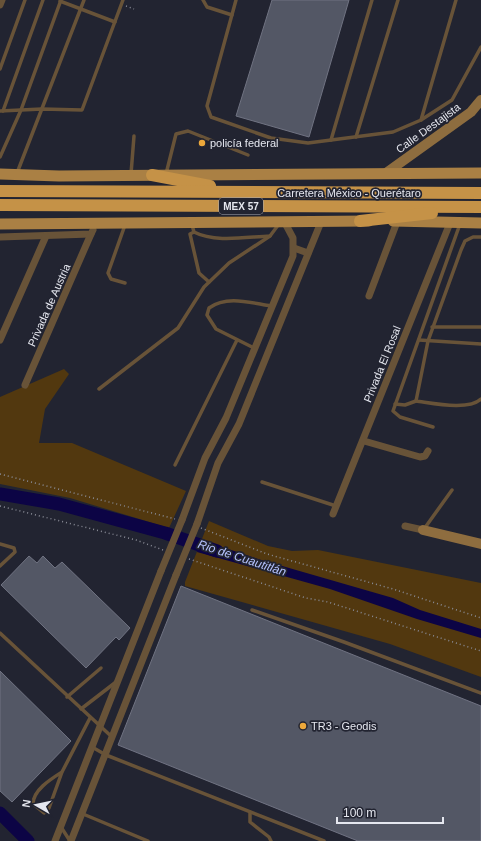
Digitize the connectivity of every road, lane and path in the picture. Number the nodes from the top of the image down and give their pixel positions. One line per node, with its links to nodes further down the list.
1 (2, 0): 13 (street)
2 (25, 0): 19 (lane)
3 (43, 0): 23 (lane)
4 (60, 0): 14 (lane); 22 (lane)
5 (84, 0): 14 (lane)
6 (123, 0): 12 (lane)
7 (203, 0): 16 (lane)
8 (236, 0): 16 (lane)
9 (372, 0): 27 (lane)
10 (398, 0): 26 (lane)
11 (456, 0): 24 (lane)
12 (122, 4): 15 (path); 17 (lane)
13 (0, 5)
14 (80, 9): 17 (lane); 21 (lane)
15 (134, 9)
16 (232, 15): 27 (lane)
17 (115, 22): 21 (lane)
18 (481, 47): 24 (lane)
19 (0, 69)
20 (481, 100): 30 (main road, Calle Destajista)
21 (42, 109): 22 (lane); 33 (lane)
22 (21, 110): 23 (lane); 29 (lane)
23 (1, 111)
24 (421, 120): 26 (lane)
25 (134, 136): 36 (lane)
26 (356, 137): 27 (lane)
27 (331, 140)
28 (248, 155): 35 (lane)
29 (0, 157)
30 (386, 173): 31 (main road); 35 (main road)
31 (481, 173)
32 (0, 174): 33 (main road)
33 (17, 174): 36 (main road)
34 (152, 175): 35 (main road); 36 (main road); 38 (highway)
35 (166, 175)
36 (131, 176)
37 (0, 191): 38 (highway, Carretera México - Querétaro / MEX 57)
38 (234, 192): 39 (highway, Carretera México - Querétaro / MEX 57)
39 (481, 193)
40 (0, 206): 41 (highway, Carretera México - Querétaro / MEX 57)
41 (481, 208): 42 (highway)
42 (360, 221): 43 (main road); 44 (main road)
43 (321, 222): 45 (main road); 57 (street)
44 (397, 222): 46 (main road); 60 (street)
45 (282, 223): 50 (main road); 53 (lane); 56 (street)
46 (456, 223): 47 (main road); 70 (lane); 82 (street, Privada El Rosal)
47 (481, 223)
48 (0, 224): 51 (main road)
49 (125, 224): 50 (main road); 51 (main road); 58 (lane)
50 (193, 228): 53 (lane); 59 (lane)
51 (93, 229): 52 (street); 74 (street, Privada de Austria)
52 (46, 236): 54 (street); 68 (street)
53 (270, 236): 59 (lane)
54 (0, 237)
55 (481, 237): 66 (lane)
56 (294, 248): 57 (street); 61 (street)
57 (308, 253): 62 (street)
58 (125, 282)
59 (209, 282): 75 (lane)
60 (368, 296)
61 (275, 297): 62 (street); 63 (street)
62 (288, 302): 65 (street)
63 (271, 306): 64 (street); 69 (lane)
64 (266, 320): 65 (street); 73 (street)
65 (278, 325): 79 (street)
66 (432, 327): 67 (lane); 71 (lane)
67 (481, 327)
68 (0, 340)
69 (237, 340): 73 (lane); 84 (lane)
70 (419, 340): 71 (lane); 80 (lane)
71 (428, 341): 72 (lane); 78 (lane)
72 (481, 344)
73 (254, 348): 76 (street)
74 (25, 385)
75 (99, 389)
76 (234, 398): 79 (street); 91 (street)
77 (481, 399): 78 (lane)
78 (416, 401): 80 (lane)
79 (247, 404): 92 (street)
80 (395, 404): 81 (lane)
81 (433, 427)
82 (364, 441): 83 (street); 89 (street, Privada El Rosal)
83 (428, 452)
84 (175, 465)
85 (0, 474): 91 (path)
86 (262, 482): 89 (lane)
87 (452, 490): 94 (lane)
88 (0, 506): 97 (path)
89 (336, 506): 90 (street, Privada El Rosal)
90 (333, 514)
91 (179, 520): 105 (street, bridge)
92 (197, 526): 101 (path); 111 (street, bridge)
93 (405, 526): 94 (street)
94 (423, 530): 96 (main road)
95 (0, 544): 99 (lane)
96 (481, 544)
97 (164, 550)
98 (184, 558): 103 (path)
99 (0, 566)
100 (252, 610): 106 (lane)
101 (481, 618)
102 (0, 633): 107 (lane)
103 (481, 651)
104 (101, 668): 107 (lane)
105 (119, 680): 108 (lane); 110 (street)
106 (481, 693)
107 (67, 697): 108 (lane)
108 (81, 710): 109 (lane)
109 (90, 718): 110 (lane); 114 (lane)
110 (100, 727): 111 (lane); 112 (street)
111 (112, 738): 113 (street)
112 (92, 747): 113 (lane); 117 (street)
113 (106, 755): 115 (lane); 116 (street)
114 (62, 772): 114 (lane)
115 (250, 812): 121 (lane); 122 (lane)
116 (83, 814): 119 (street); 120 (lane)
117 (60, 827): 118 (street); 119 (lane)
118 (55, 841)
119 (71, 841)
120 (148, 841)
121 (271, 841)
122 (324, 841)

